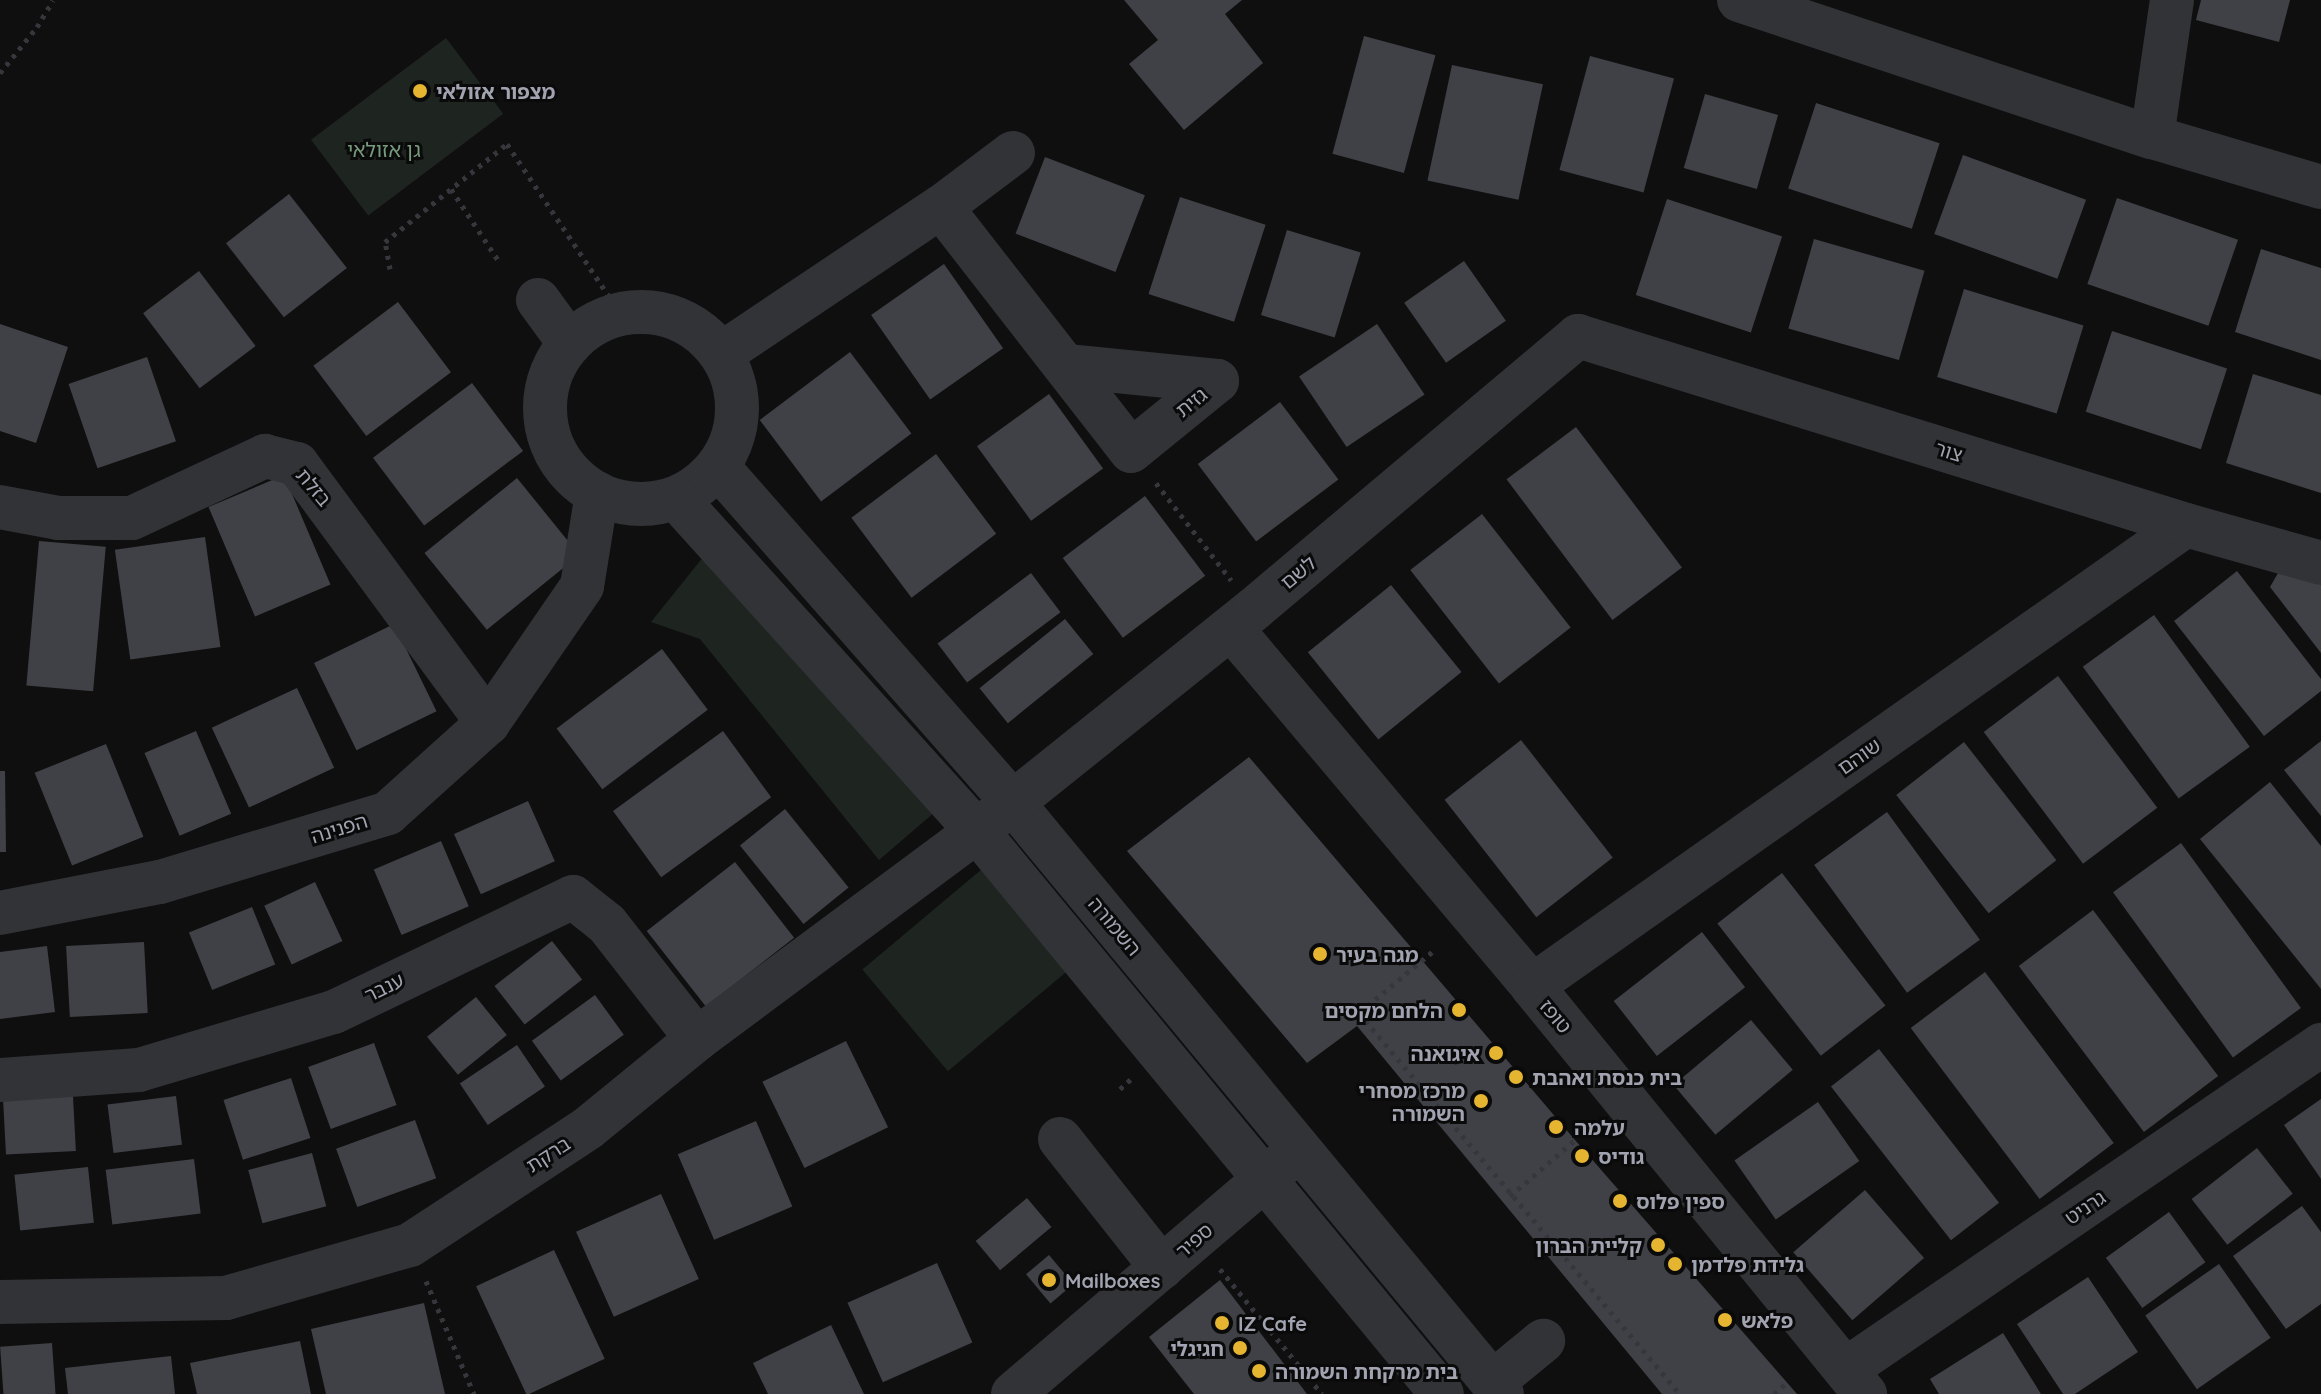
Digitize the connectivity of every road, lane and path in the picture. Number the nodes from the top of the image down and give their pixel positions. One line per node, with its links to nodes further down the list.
1 (53, 0): 4 (path)
2 (1739, 0): 5 (street)
3 (2172, 0): 5 (street)
4 (0, 73)
5 (2152, 137): 7 (street)
6 (1013, 153): 9 (street)
7 (2321, 187)
8 (451, 189): 10 (path); 11 (path); 13 (path)
9 (941, 207): 16 (street); 17 (street)
10 (500, 263)
11 (390, 269)
12 (538, 300): 15 (street)
13 (621, 314): 15 (street); 16 (street)
14 (1578, 336): 23 (street, צור); 25 (street, לשם)
15 (570, 344): 20 (street)
16 (721, 354): 19 (street)
17 (1067, 366): 18 (street); 18 (street, גזית)
18 (1131, 451): 25 (path)
19 (718, 467): 21 (street); 27 (street, השמורה)
20 (597, 493): 21 (street); 26 (street, הפנינה)
21 (676, 498): 28 (street)
22 (0, 507): 26 (street, בזלת)
23 (2186, 525): 24 (street, צור); 31 (street, שוהם)
24 (2321, 563)
25 (1243, 626): 27 (street, לשם); 31 (street, טופז)
26 (488, 723): 29 (street, הפנינה)
27 (1013, 803): 28 (street, ברקת); 37 (street, השמורה)
28 (977, 831): 32 (street, ברקת); 38 (street)
29 (0, 913)
30 (1432, 952): 39 (path)
31 (1532, 986): 45 (street, טופז)
32 (697, 1039): 34 (street, ענבר); 40 (street, ברקת)
33 (2321, 1045): 45 (street, גרניט)
34 (0, 1080)
35 (1060, 1139): 41 (street)
36 (1575, 1140): 39 (path)
37 (1301, 1148): 38 (street, ספיר); 47 (street, השמורה)
38 (1266, 1178): 41 (street, ספיר); 51 (street)
39 (1510, 1196): 52 (path)
40 (410, 1245): 43 (street, ברקת); 48 (path)
41 (1162, 1268): 49 (street, ספיר)
42 (1210, 1277): 50 (path)
43 (0, 1302)
44 (1543, 1341): 47 (street)
45 (1856, 1381)
46 (1788, 1382): 53 (path)
47 (1497, 1388)
48 (474, 1394)
49 (1013, 1394)
50 (1322, 1394)
51 (1442, 1394)
52 (1680, 1394)
53 (1774, 1394)

